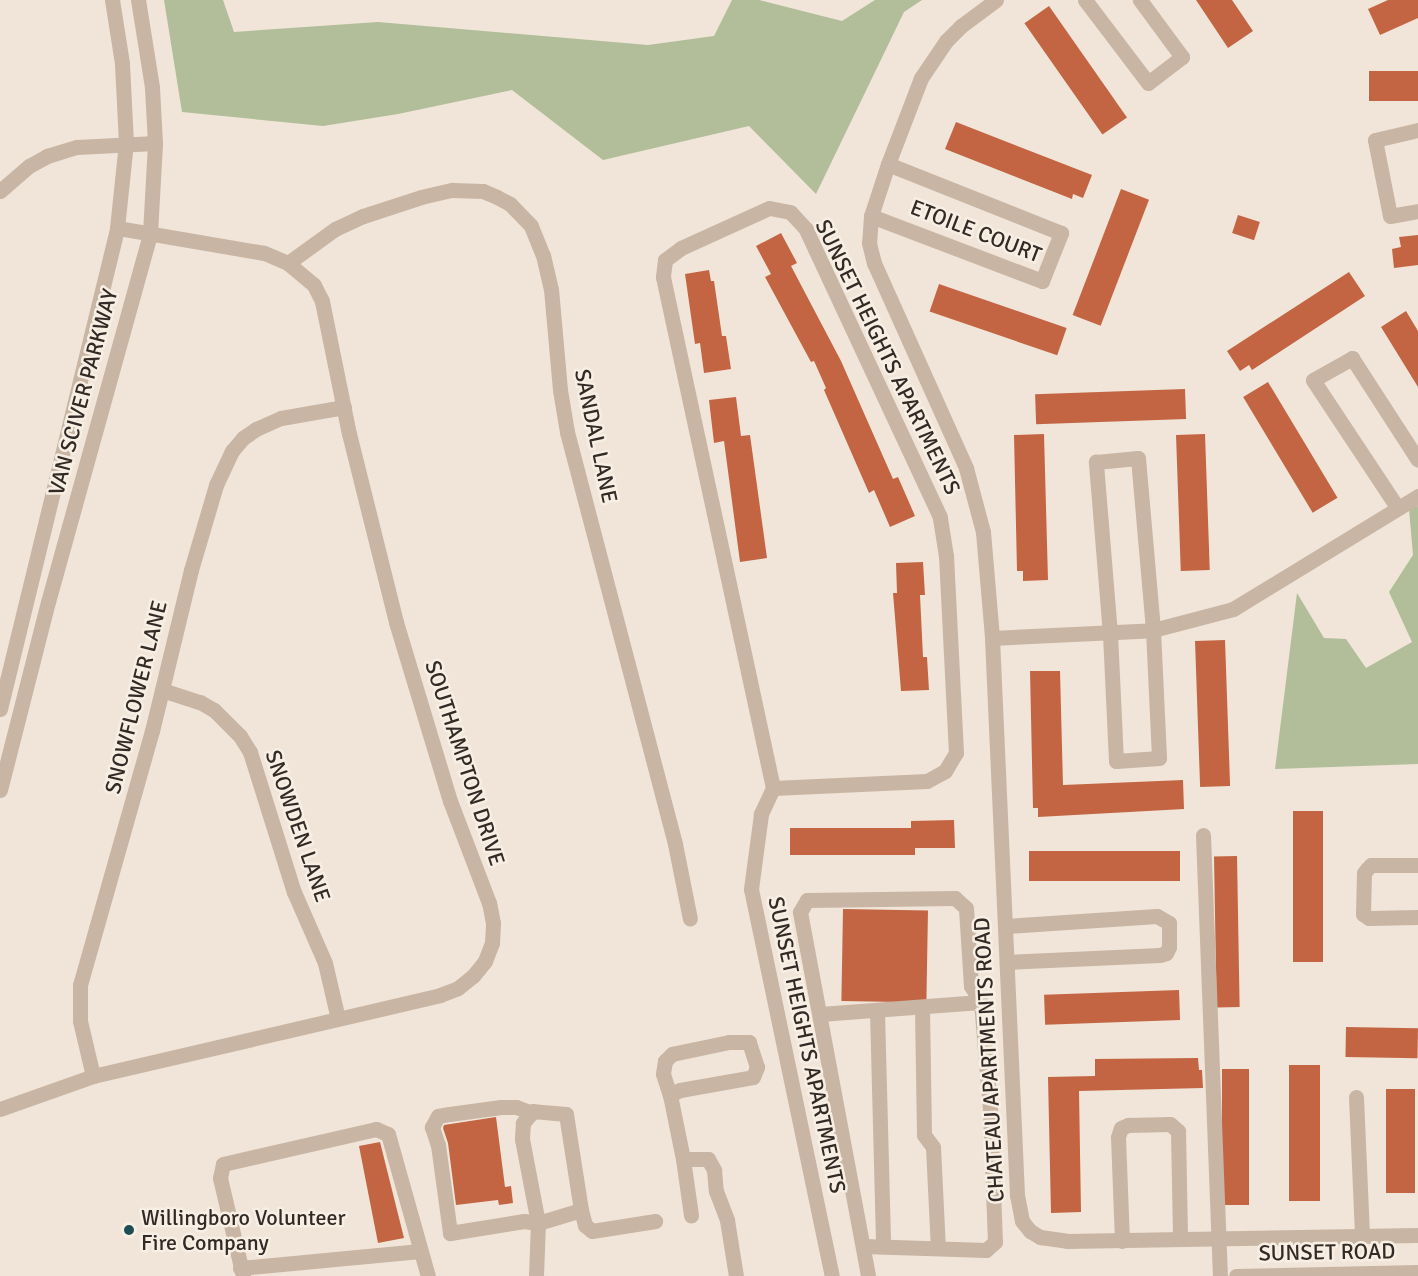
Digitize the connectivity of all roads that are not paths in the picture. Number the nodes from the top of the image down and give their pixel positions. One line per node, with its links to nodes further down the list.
1 (112, 0): 7 (street, VAN SCIVER PARKWAY)
2 (138, 0): 8 (street, VAN SCIVER PARKWAY)
3 (996, 0): 9 (street, CHATEAU APARTMENTS ROAD)
4 (1085, 0): 5 (street)
5 (1140, 0)
6 (1418, 130): 11 (street)
7 (126, 143): 8 (street); 10 (street); 13 (street, VAN SCIVER PARKWAY)
8 (155, 143): 14 (street, VAN SCIVER PARKWAY)
9 (888, 164): 12 (street, CHATEAU APARTMENTS ROAD); 12 (street, ETOILE COURT)
10 (0, 191)
11 (1418, 211)
12 (871, 216): 22 (street, CHATEAU APARTMENTS ROAD)
13 (117, 228): 14 (street, SOUTHAMPTON DRIVE); 24 (street, VAN SCIVER PARKWAY)
14 (150, 233): 15 (street, SOUTHAMPTON DRIVE); 26 (street, VAN SCIVER PARKWAY)
15 (288, 263): 16 (street, SOUTHAMPTON DRIVE); 30 (street, SANDAL LANE)
16 (344, 407): 23 (street, SNOWFLOWER LANE); 37 (street, SOUTHAMPTON DRIVE)
17 (1418, 460): 19 (street)
18 (1418, 496): 19 (street)
19 (1397, 507): 20 (street)
20 (1153, 630): 21 (street); 21 (street); 21 (street)
21 (1110, 634): 22 (street)
22 (992, 638): 31 (street, CHATEAU APARTMENTS ROAD)
23 (162, 690): 37 (street, SNOWDEN LANE); 38 (street, SNOWFLOWER LANE)
24 (0, 709)
25 (773, 788): 25 (street, SUNSET HEIGHTS APARTMENTS); 63 (street, SUNSET HEIGHTS APARTMENTS)
26 (0, 790)
27 (1203, 835): 50 (street)
28 (1418, 865): 29 (street)
29 (1418, 917)
30 (690, 919)
31 (1006, 926): 32 (street, CHATEAU APARTMENTS ROAD); 32 (street)
32 (1007, 962): 52 (street, CHATEAU APARTMENTS ROAD)
33 (981, 1002): 34 (street); 36 (street); 55 (street)
34 (922, 1008): 35 (street); 55 (street)
35 (877, 1011): 36 (street); 54 (street)
36 (820, 1014): 53 (street)
37 (338, 1019): 38 (street, SOUTHAMPTON DRIVE)
38 (93, 1076): 41 (street, SOUTHAMPTON DRIVE)
39 (670, 1095): 39 (street); 43 (street)
40 (1356, 1097): 49 (street)
41 (0, 1109)
42 (532, 1113): 44 (street); 47 (street); 47 (street)
43 (682, 1159): 45 (street); 62 (street)
44 (581, 1210): 46 (street); 47 (street)
45 (691, 1215)
46 (655, 1221)
47 (538, 1223): 61 (street)
48 (1418, 1235): 49 (street, CHATEAU APARTMENTS ROAD)
49 (1362, 1237): 50 (street, CHATEAU APARTMENTS ROAD)
50 (1218, 1238): 51 (street, CHATEAU APARTMENTS ROAD); 65 (street)
51 (1180, 1239): 52 (street, CHATEAU APARTMENTS ROAD); 52 (street)
52 (1122, 1241)
53 (863, 1245): 54 (street); 64 (street)
54 (883, 1246): 55 (street)
55 (938, 1248)
56 (420, 1251): 57 (street); 57 (street); 60 (street)
57 (241, 1272)
58 (1418, 1272): 59 (street, SUNSET ROAD)
59 (1349, 1275): 66 (street, SUNSET ROAD)
60 (428, 1276)
61 (536, 1276)
62 (736, 1276)
63 (832, 1276)
64 (868, 1276)
65 (1220, 1276)
66 (1236, 1276)

